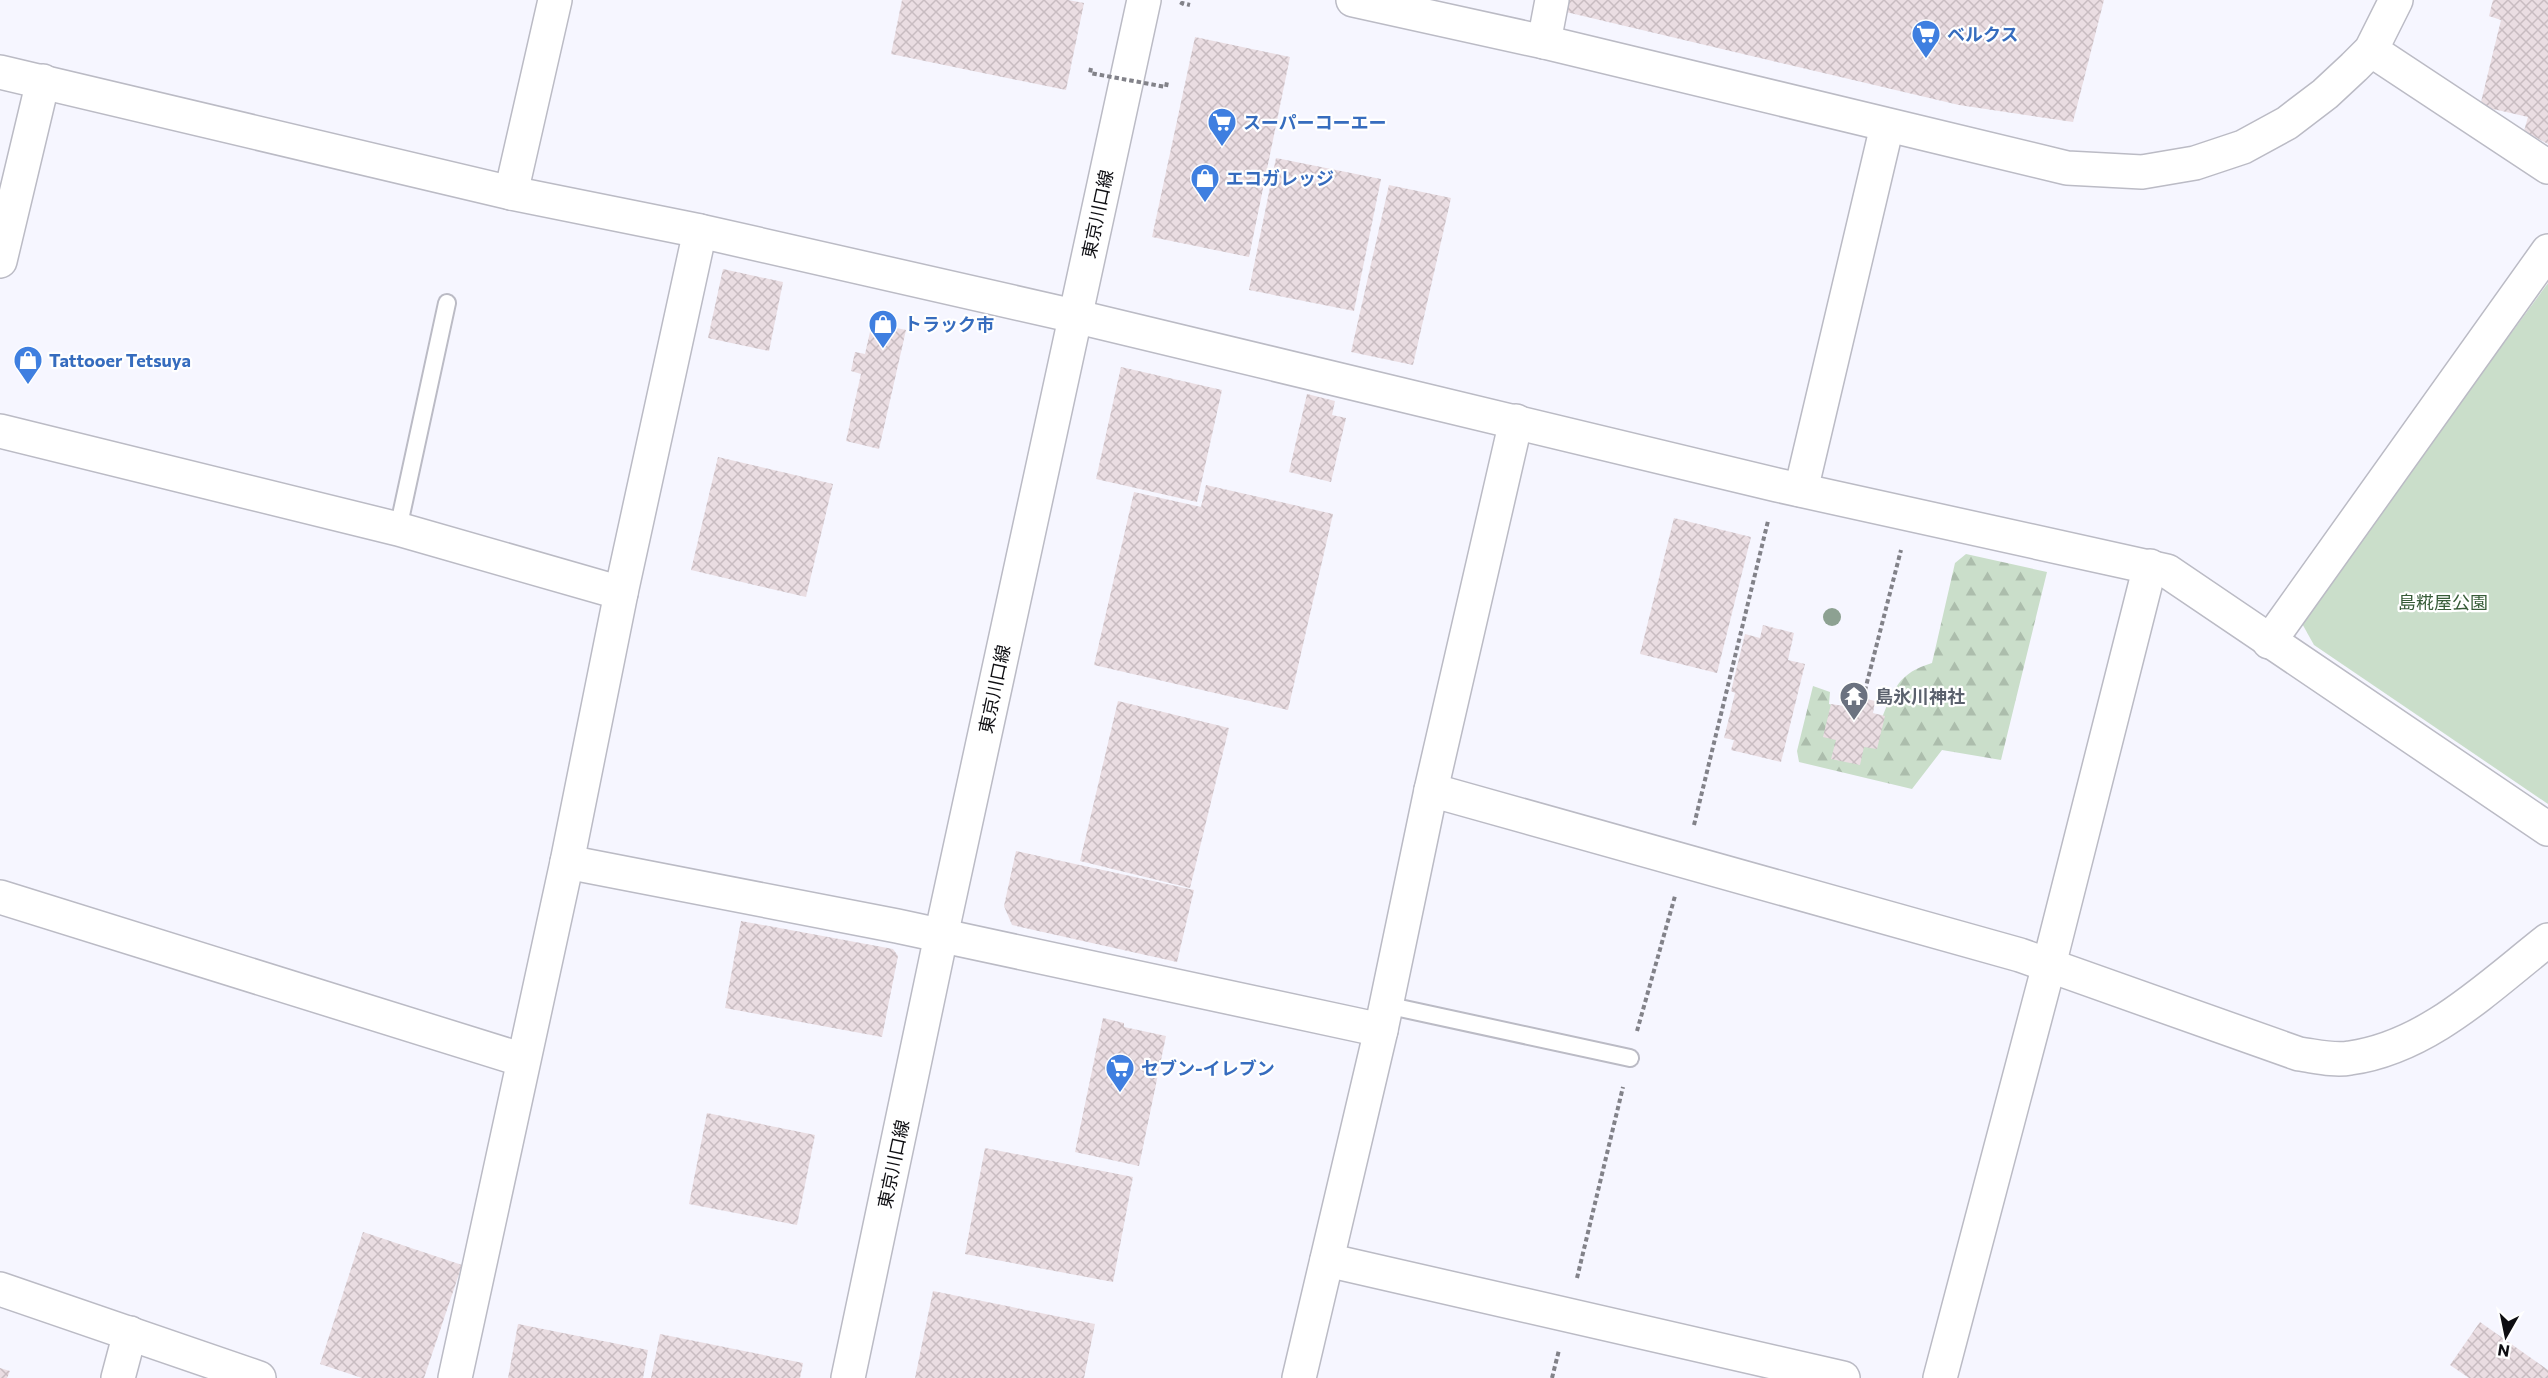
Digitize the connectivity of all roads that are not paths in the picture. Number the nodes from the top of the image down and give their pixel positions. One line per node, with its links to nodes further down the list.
1 (555, 0): 12 (street)
2 (1144, 0): 17 (street, 東京川口線)
3 (1353, 0): 6 (street)
4 (1552, 0): 6 (street)
5 (2396, 0): 7 (street)
6 (1544, 42): 10 (street)
7 (2371, 50): 10 (street); 11 (street)
8 (0, 72): 9 (street)
9 (43, 81): 12 (street); 15 (street)
10 (1887, 126): 20 (street)
11 (2548, 167)
12 (511, 193): 13 (street)
13 (700, 231): 17 (street); 23 (street)
14 (2548, 251): 24 (street)
15 (0, 261)
16 (447, 303): 21 (lane)
17 (1074, 316): 18 (street); 29 (street, 東京川口線)
18 (1516, 421): 20 (street); 25 (street)
19 (0, 431): 21 (street)
20 (1789, 488): 22 (street)
21 (398, 529): 23 (street)
22 (2150, 566): 24 (street); 31 (street)
23 (621, 593): 27 (street)
24 (2269, 642): 26 (street)
25 (1431, 790): 31 (street); 32 (street)
26 (2548, 829)
27 (567, 862): 29 (street); 34 (street)
28 (0, 897): 34 (street)
29 (941, 936): 32 (street); 41 (street, 東京川口線)
30 (2548, 940): 31 (street)
31 (2049, 966): 44 (street)
32 (1383, 1018): 33 (lane); 35 (street)
33 (1630, 1058)
34 (523, 1060): 40 (street)
35 (1327, 1260): 42 (street); 43 (street)
36 (0, 1289): 37 (street)
37 (130, 1333): 38 (street); 39 (street)
38 (118, 1378)
39 (259, 1378)
40 (455, 1378)
41 (848, 1378)
42 (1299, 1378)
43 (1843, 1378)
44 (1940, 1378)

